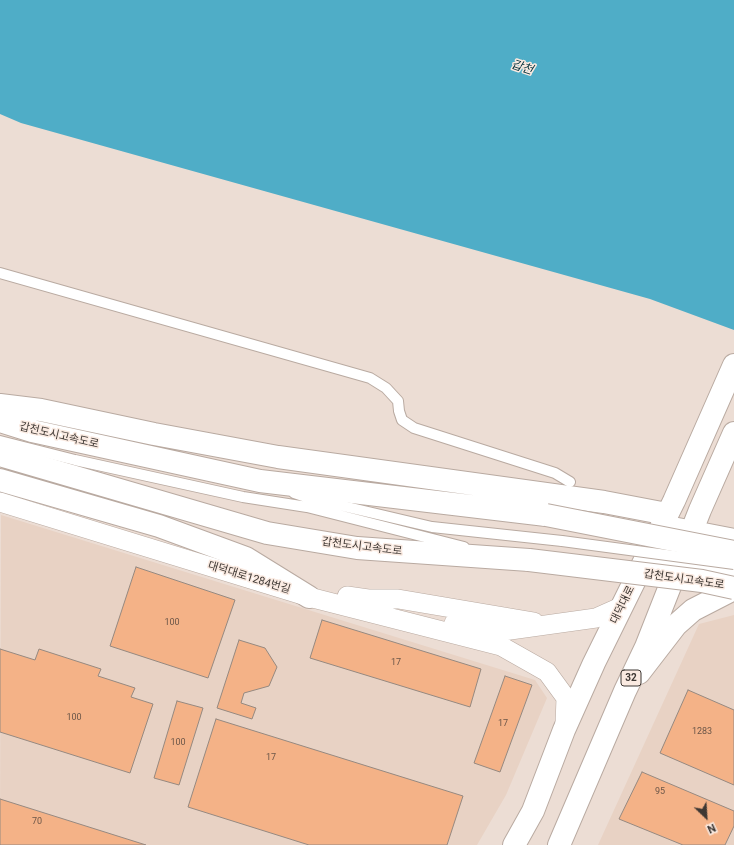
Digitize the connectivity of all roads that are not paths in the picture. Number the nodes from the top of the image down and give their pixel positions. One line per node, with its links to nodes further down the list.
1 (0, 273): 10 (lane)
2 (734, 365): 12 (main road, 대덕대로)
3 (0, 405): 12 (main road)
4 (0, 421): 9 (main road, 갑천도시고속도로)
5 (734, 433): 13 (main road, 32)
6 (0, 440): 17 (lane)
7 (0, 455): 17 (main road, 갑천도시고속도로)
8 (0, 480): 22 (main road)
9 (260, 481): 15 (main road, 갑천도시고속도로, bridge); 19 (lane, bridge)
10 (570, 482)
11 (0, 502): 22 (street, 대덕대로1284번길)
12 (667, 514): 13 (main road); 16 (main road, 대덕대로)
13 (691, 532): 14 (main road); 18 (main road, 32)
14 (734, 540)
15 (734, 552)
16 (647, 556): 18 (main road); 23 (main road, 대덕대로)
17 (505, 559): 21 (main road, 갑천도시고속도로, bridge)
18 (678, 563): 20 (main road); 24 (main road, 32)
19 (734, 564)
20 (734, 576)
21 (734, 588): 24 (main road)
22 (309, 597): 23 (street); 25 (street, 대덕대로1284번길)
23 (622, 606): 25 (main road, 대덕대로)
24 (625, 691): 27 (main road, 32)
25 (564, 730): 26 (main road, 대덕대로)
26 (514, 845)
27 (559, 845)

